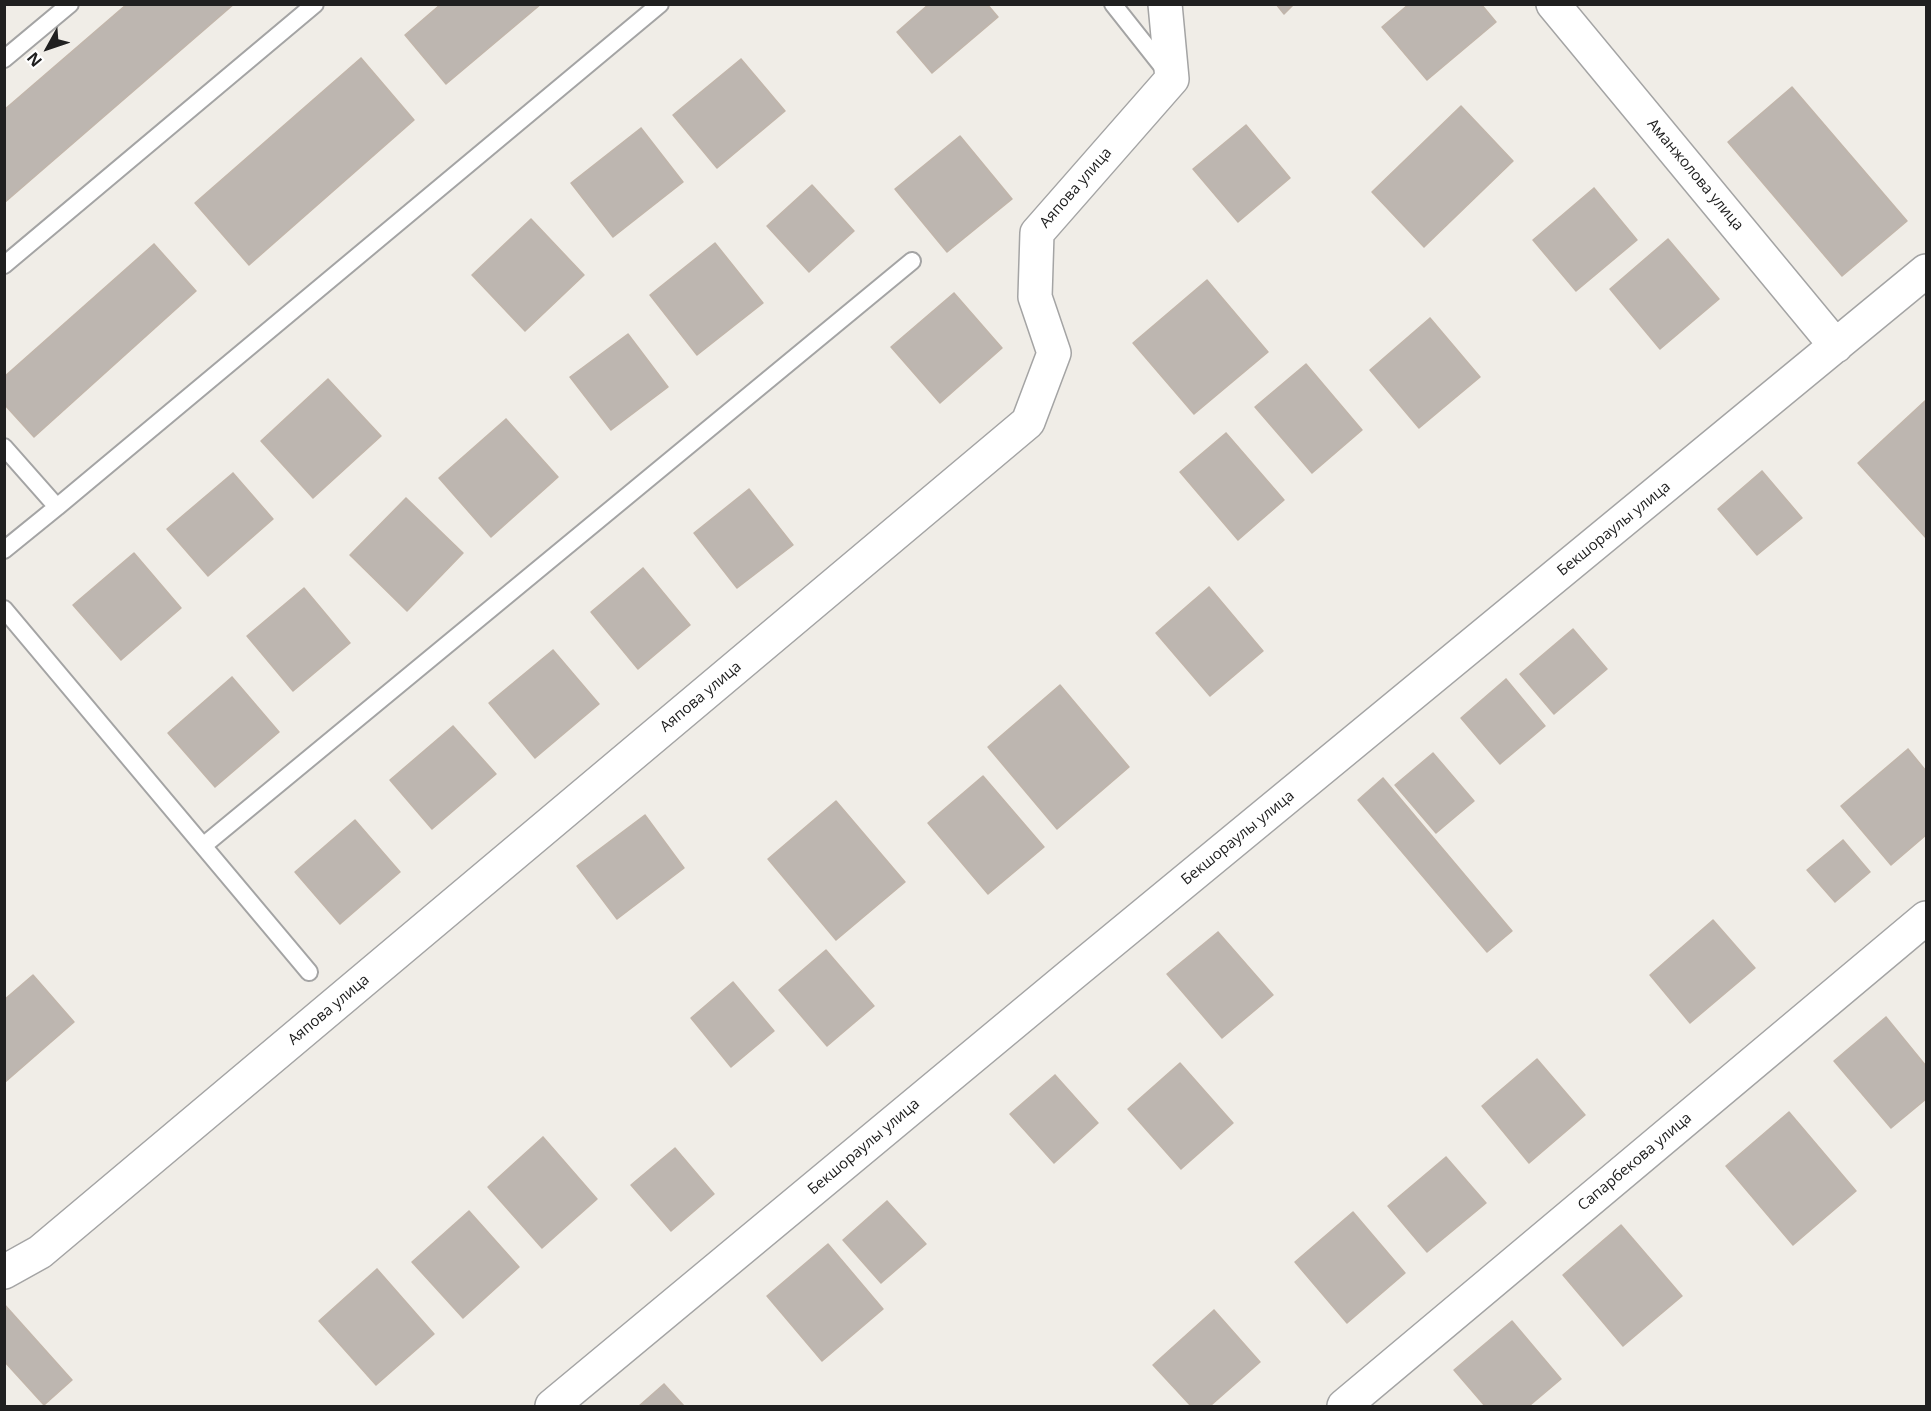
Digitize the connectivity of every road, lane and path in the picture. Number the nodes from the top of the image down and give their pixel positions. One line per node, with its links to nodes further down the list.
1 (70, 4): 7 (lane)
2 (315, 4): 10 (lane)
3 (660, 4): 14 (lane)
4 (1113, 4): 8 (lane)
5 (1165, 4): 8 (street)
6 (1553, 4): 12 (street, Аманжолова улица)
7 (4, 59)
8 (1172, 79): 20 (street, Аяпова улица)
9 (912, 261): 17 (lane)
10 (4, 265)
11 (1926, 271): 12 (street, Бекшораулы улица)
12 (1836, 346): 21 (street, Бекшораулы улица)
13 (4, 447): 14 (lane)
14 (57, 507): 15 (lane)
15 (4, 550)
16 (4, 609): 17 (lane)
17 (203, 846): 19 (lane)
18 (1926, 918): 22 (street, Сапарбекова улица)
19 (309, 972)
20 (4, 1272)
21 (552, 1407)
22 (1344, 1407)

